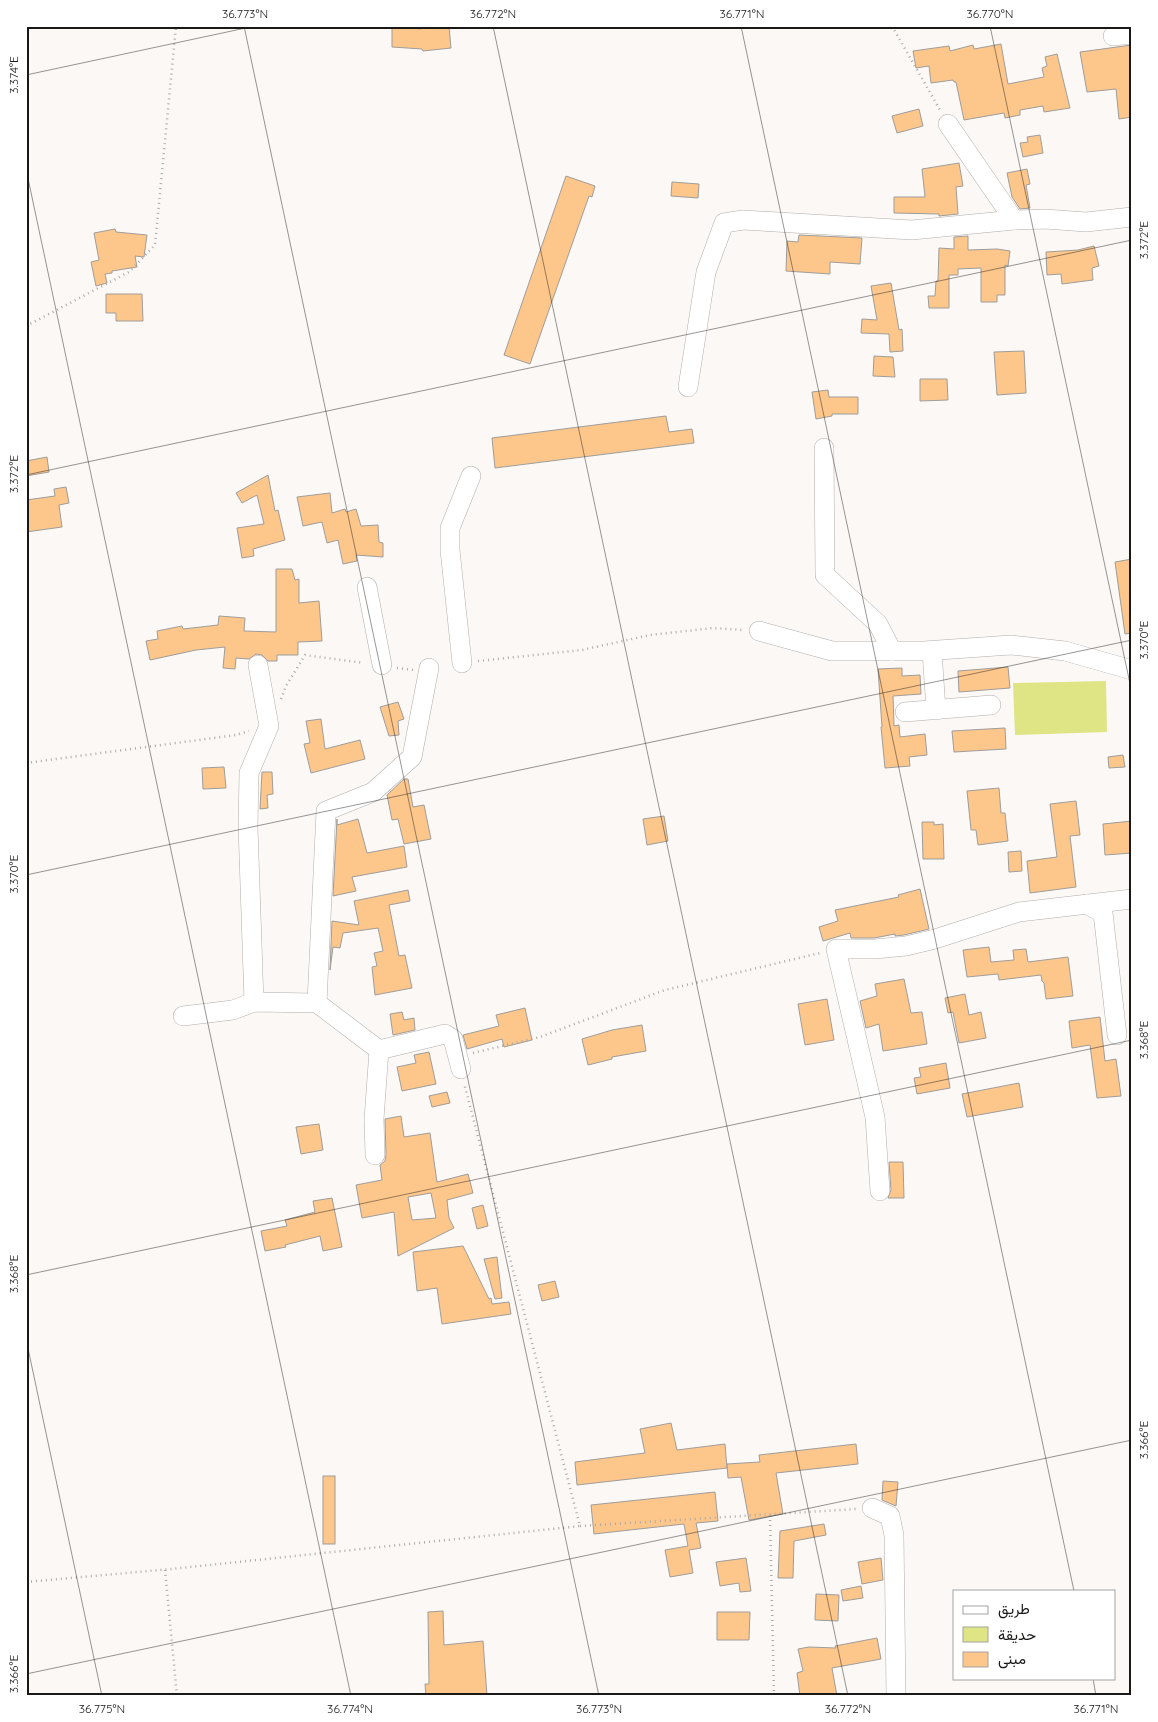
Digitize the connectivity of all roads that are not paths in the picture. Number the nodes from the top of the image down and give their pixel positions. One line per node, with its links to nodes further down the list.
1 (1132, 34): 2 (street)
2 (1113, 36)
3 (948, 124): 5 (street)
4 (1132, 217): 5 (street)
5 (1014, 220): 6 (street)
6 (688, 387)
7 (824, 448): 11 (street)
8 (471, 476): 13 (street)
9 (368, 587): 15 (street)
10 (759, 632): 11 (street)
11 (892, 651): 12 (street)
12 (932, 651): 17 (street); 19 (street)
13 (462, 662)
14 (258, 665): 23 (street)
15 (382, 666)
16 (429, 668): 24 (street)
17 (1132, 670)
18 (991, 705): 19 (street)
19 (936, 710): 20 (street)
20 (905, 712)
21 (1132, 899): 22 (street)
22 (1086, 904): 26 (street); 30 (street)
23 (254, 1002): 24 (street); 25 (street)
24 (317, 1003): 27 (street)
25 (183, 1016)
26 (1117, 1035)
27 (379, 1050): 28 (street); 29 (street)
28 (460, 1069)
29 (375, 1155)
30 (880, 1191)
31 (872, 1508): 32 (street)
32 (896, 1696)

